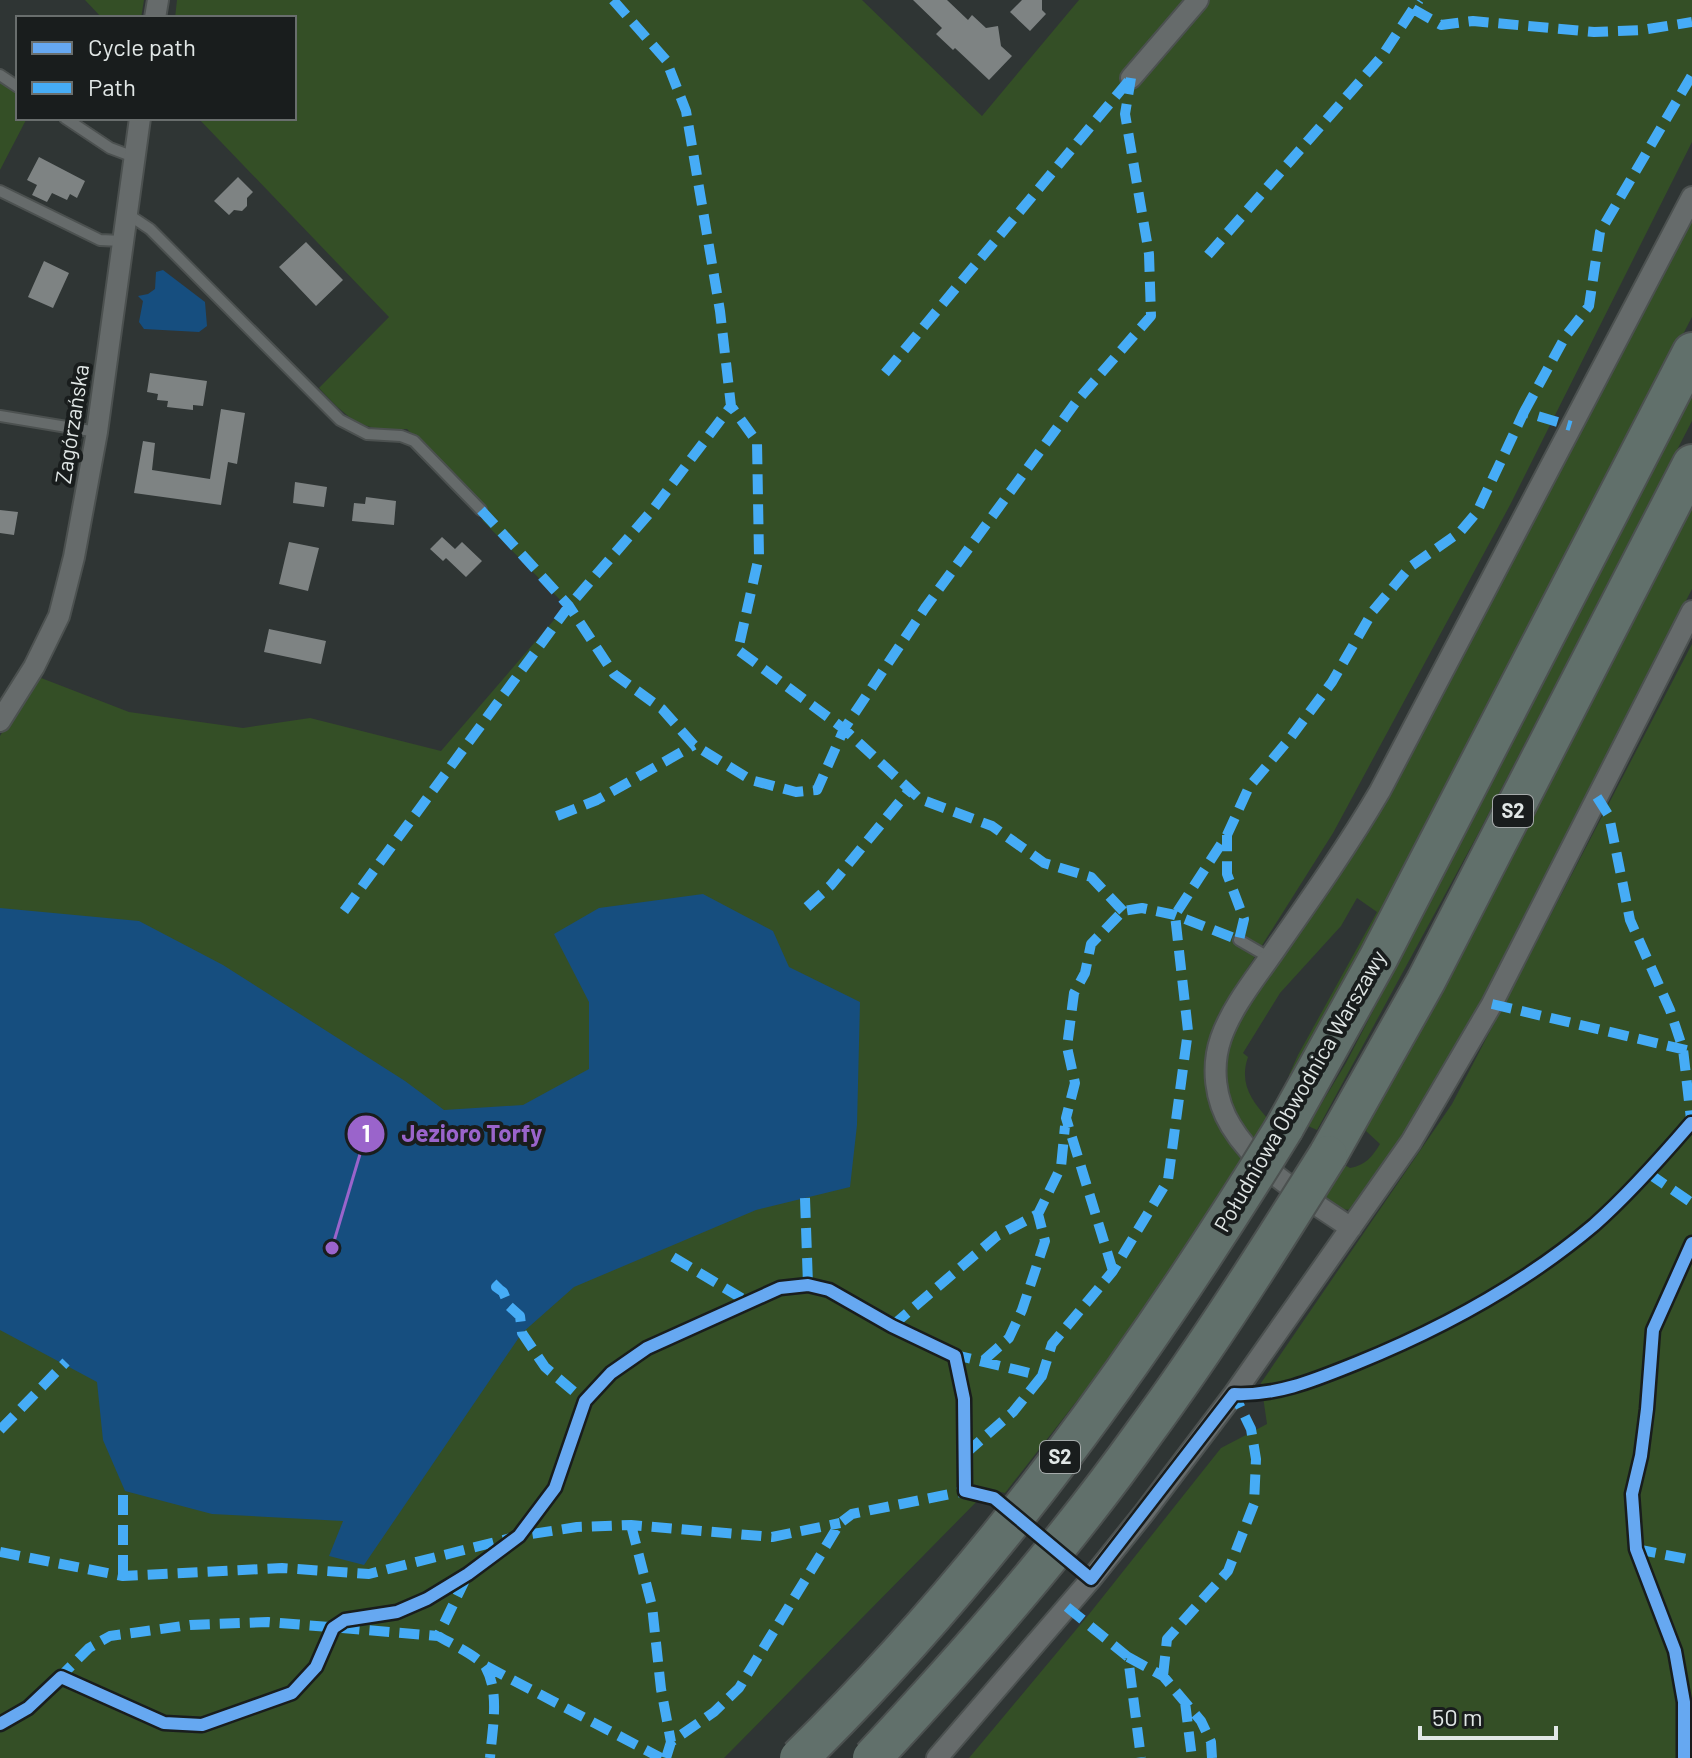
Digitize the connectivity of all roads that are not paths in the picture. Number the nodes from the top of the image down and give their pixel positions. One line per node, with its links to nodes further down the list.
1 (1198, 0): 2 (street)
2 (1131, 78)
3 (68, 120): 5 (lane)
4 (140, 120): 5 (street, Zagórzańska)
5 (134, 157): 8 (street, Zagórzańska)
6 (0, 191): 9 (lane)
7 (1692, 197): 18 (street)
8 (126, 213): 9 (street, Zagórzańska); 14 (lane)
9 (122, 241): 12 (street, Zagórzańska)
10 (1692, 352): 22 (highway, Południowa Obwodnica Warszawy / S2, bridge)
11 (0, 416): 12 (lane)
12 (97, 432): 16 (street, Zagórzańska)
13 (1692, 464): 23 (highway, S2, bridge)
14 (481, 510)
15 (1692, 611): 19 (street)
16 (0, 721)
17 (1239, 940): 18 (lane)
18 (1270, 958): 19 (street)
19 (1351, 1228): 21 (street)
20 (965, 1491): 21 (lane)
21 (1091, 1579): 24 (street)
22 (799, 1758)
23 (872, 1758)
24 (937, 1758)

